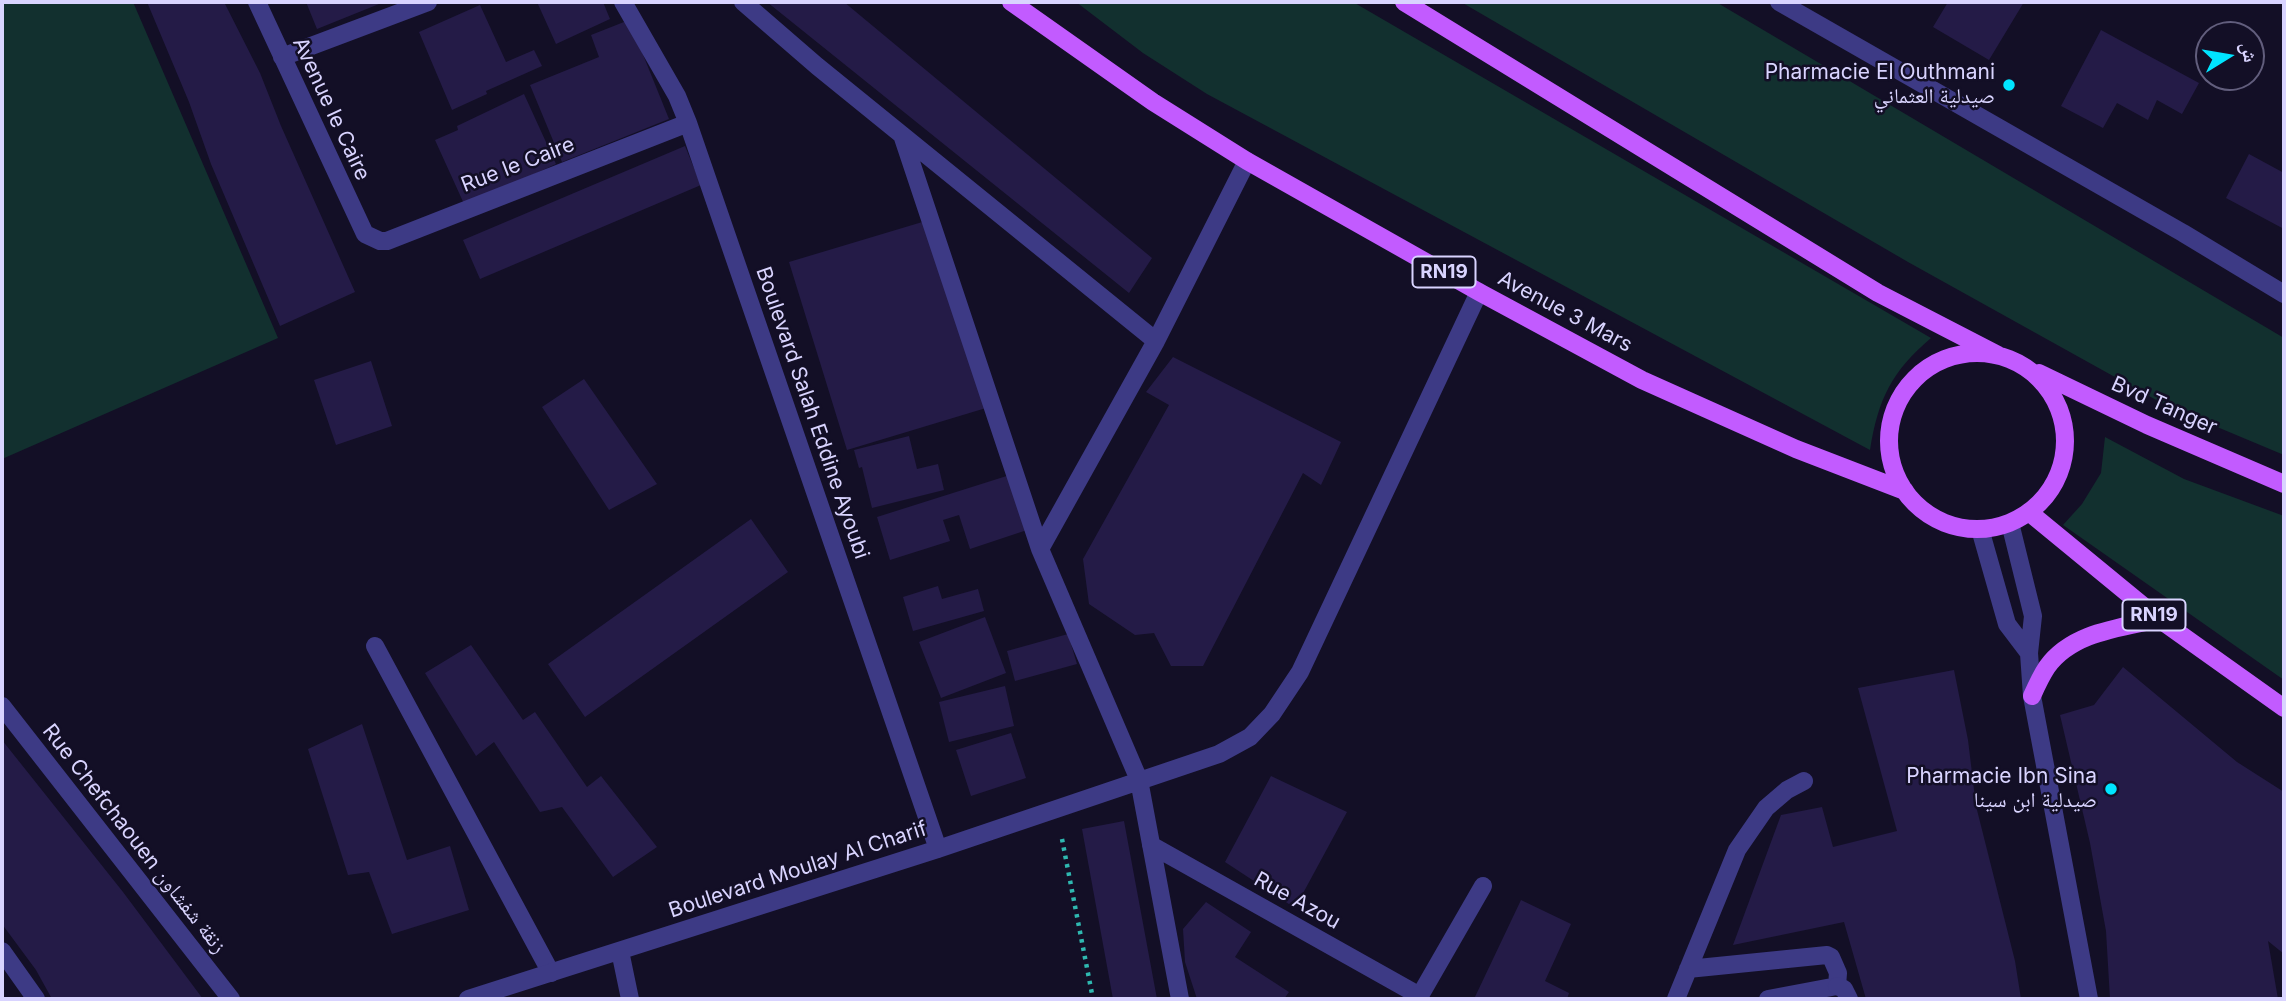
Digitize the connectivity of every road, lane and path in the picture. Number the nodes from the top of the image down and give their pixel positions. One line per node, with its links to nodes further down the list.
1 (257, 2): 8 (street, Avenue le Caire)
2 (428, 2): 8 (street)
3 (623, 2): 9 (street, Boulevard Salah Eddine Ayoubi)
4 (743, 2): 10 (street)
5 (1011, 2): 11 (main road, Avenue 3 Mars / RN19)
6 (1404, 2): 16 (main road, RN19)
7 (1779, 2): 14 (street)
8 (282, 57): 12 (street, Avenue le Caire)
9 (688, 123): 12 (street, Rue le Caire); 34 (street, Boulevard Salah Eddine Ayoubi)
10 (902, 135): 15 (street); 23 (street)
11 (1247, 161): 13 (main road, Avenue 3 Mars / RN19); 15 (street)
12 (365, 234)
13 (1479, 292): 19 (main road, Avenue 3 Mars / RN19); 30 (street, Boulevard Moulay Al Charif)
14 (2284, 295)
15 (1156, 341): 23 (street)
16 (1998, 355): 17 (main road, RN19); 19 (main road, RN19)
17 (2027, 368): 18 (main road, Bvd Tanger / RN19); 20 (main road, RN19)
18 (2284, 484)
19 (1905, 491): 22 (main road, RN19)
20 (2030, 513): 21 (main road, RN19); 24 (main road, RN19)
21 (2010, 523): 22 (main road, RN19); 26 (street)
22 (1980, 530): 26 (street)
23 (1040, 550): 30 (street)
24 (2159, 619): 27 (main road); 29 (main road, RN19)
25 (375, 646): 39 (street)
26 (2029, 653): 27 (street)
27 (2032, 696): 50 (street)
28 (2, 706): 43 (street, Rue Chefchaouen زنقة شفشاون)
29 (2284, 708)
30 (1139, 780): 32 (street, Boulevard Moulay Al Charif); 33 (street)
31 (1804, 781): 38 (street)
32 (1056, 808): 34 (street, Boulevard Moulay Al Charif); 46 (path)
33 (1152, 845): 41 (street, Rue Azou); 47 (street)
34 (938, 849): 37 (street, Boulevard Moulay Al Charif)
35 (1483, 886): 41 (street)
36 (2, 951): 42 (street)
37 (620, 951): 39 (street, Boulevard Moulay Al Charif); 45 (street)
38 (1688, 969): 40 (street); 48 (street)
39 (551, 973): 44 (street, Boulevard Moulay Al Charif)
40 (1843, 993): 49 (street)
41 (1419, 998)
42 (36, 999)
43 (231, 999)
44 (468, 999)
45 (629, 999)
46 (1093, 999)
47 (1180, 999)
48 (1676, 999)
49 (1768, 999)
50 (2089, 999)

